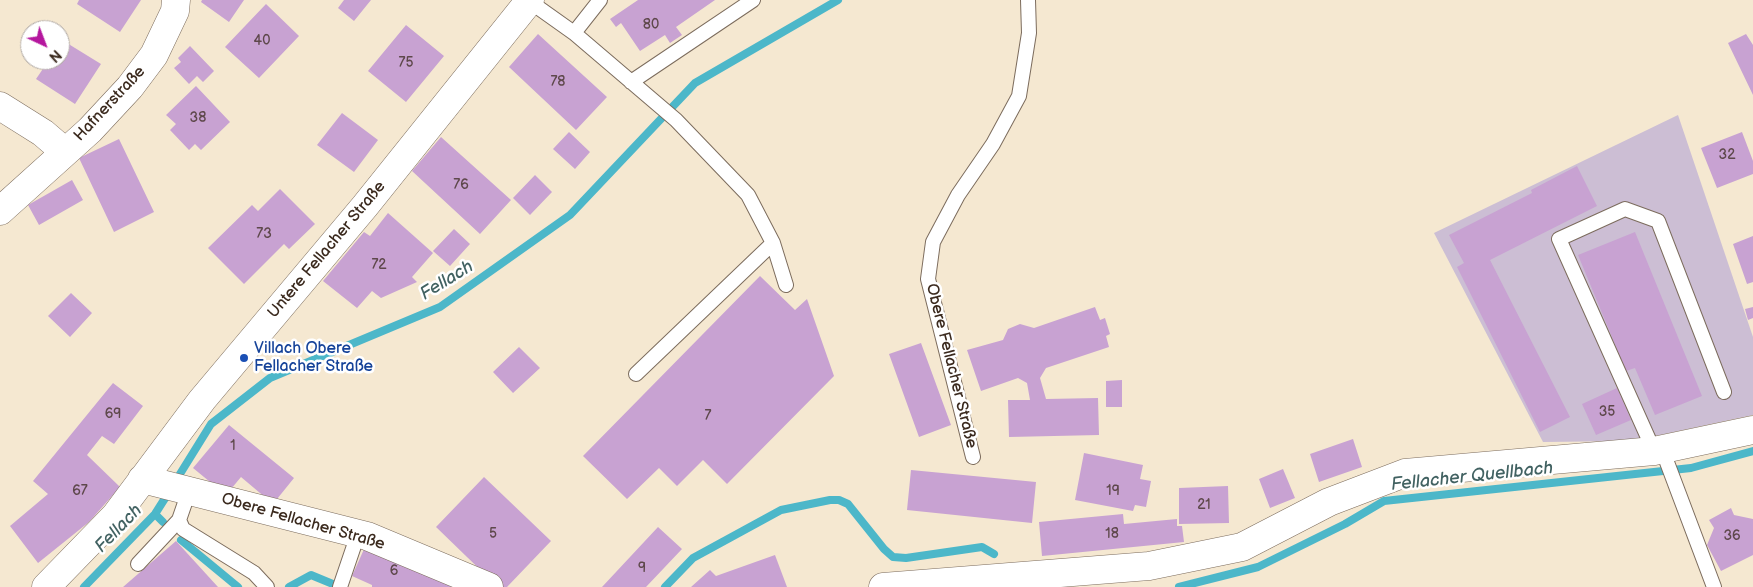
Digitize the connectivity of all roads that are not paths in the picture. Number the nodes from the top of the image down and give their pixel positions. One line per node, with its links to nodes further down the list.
1 (176, 0): 9 (street, Hafnerstraße)
2 (600, 0): 6 (lane)
3 (752, 0): 7 (lane)
4 (1028, 0): 17 (lane, Obere Fellacher Straße)
5 (530, 1): 6 (lane, Untere Fellacher Straße); 18 (street, Untere Fellacher Straße)
6 (574, 33): 7 (lane, Untere Fellacher Straße)
7 (630, 82): 11 (lane, Untere Fellacher Straße)
8 (0, 106): 9 (street, Hafnerstraße)
9 (64, 151): 10 (street, Hafnerstraße)
10 (0, 211)
11 (773, 243): 12 (lane); 13 (lane)
12 (786, 285)
13 (636, 374)
14 (1724, 392): 16 (lane)
15 (1753, 430): 16 (street)
16 (1661, 454): 26 (street); 27 (lane)
17 (973, 457)
18 (170, 486): 19 (lane); 20 (street, Obere Fellacher Straße); 23 (street, Untere Fellacher Straße)
19 (179, 520): 21 (lane); 24 (lane)
20 (358, 534): 22 (lane); 25 (street, Obere Fellacher Straße)
21 (138, 564)
22 (341, 583)
23 (46, 587)
24 (267, 587)
25 (488, 587)
26 (883, 587)
27 (1714, 587)

